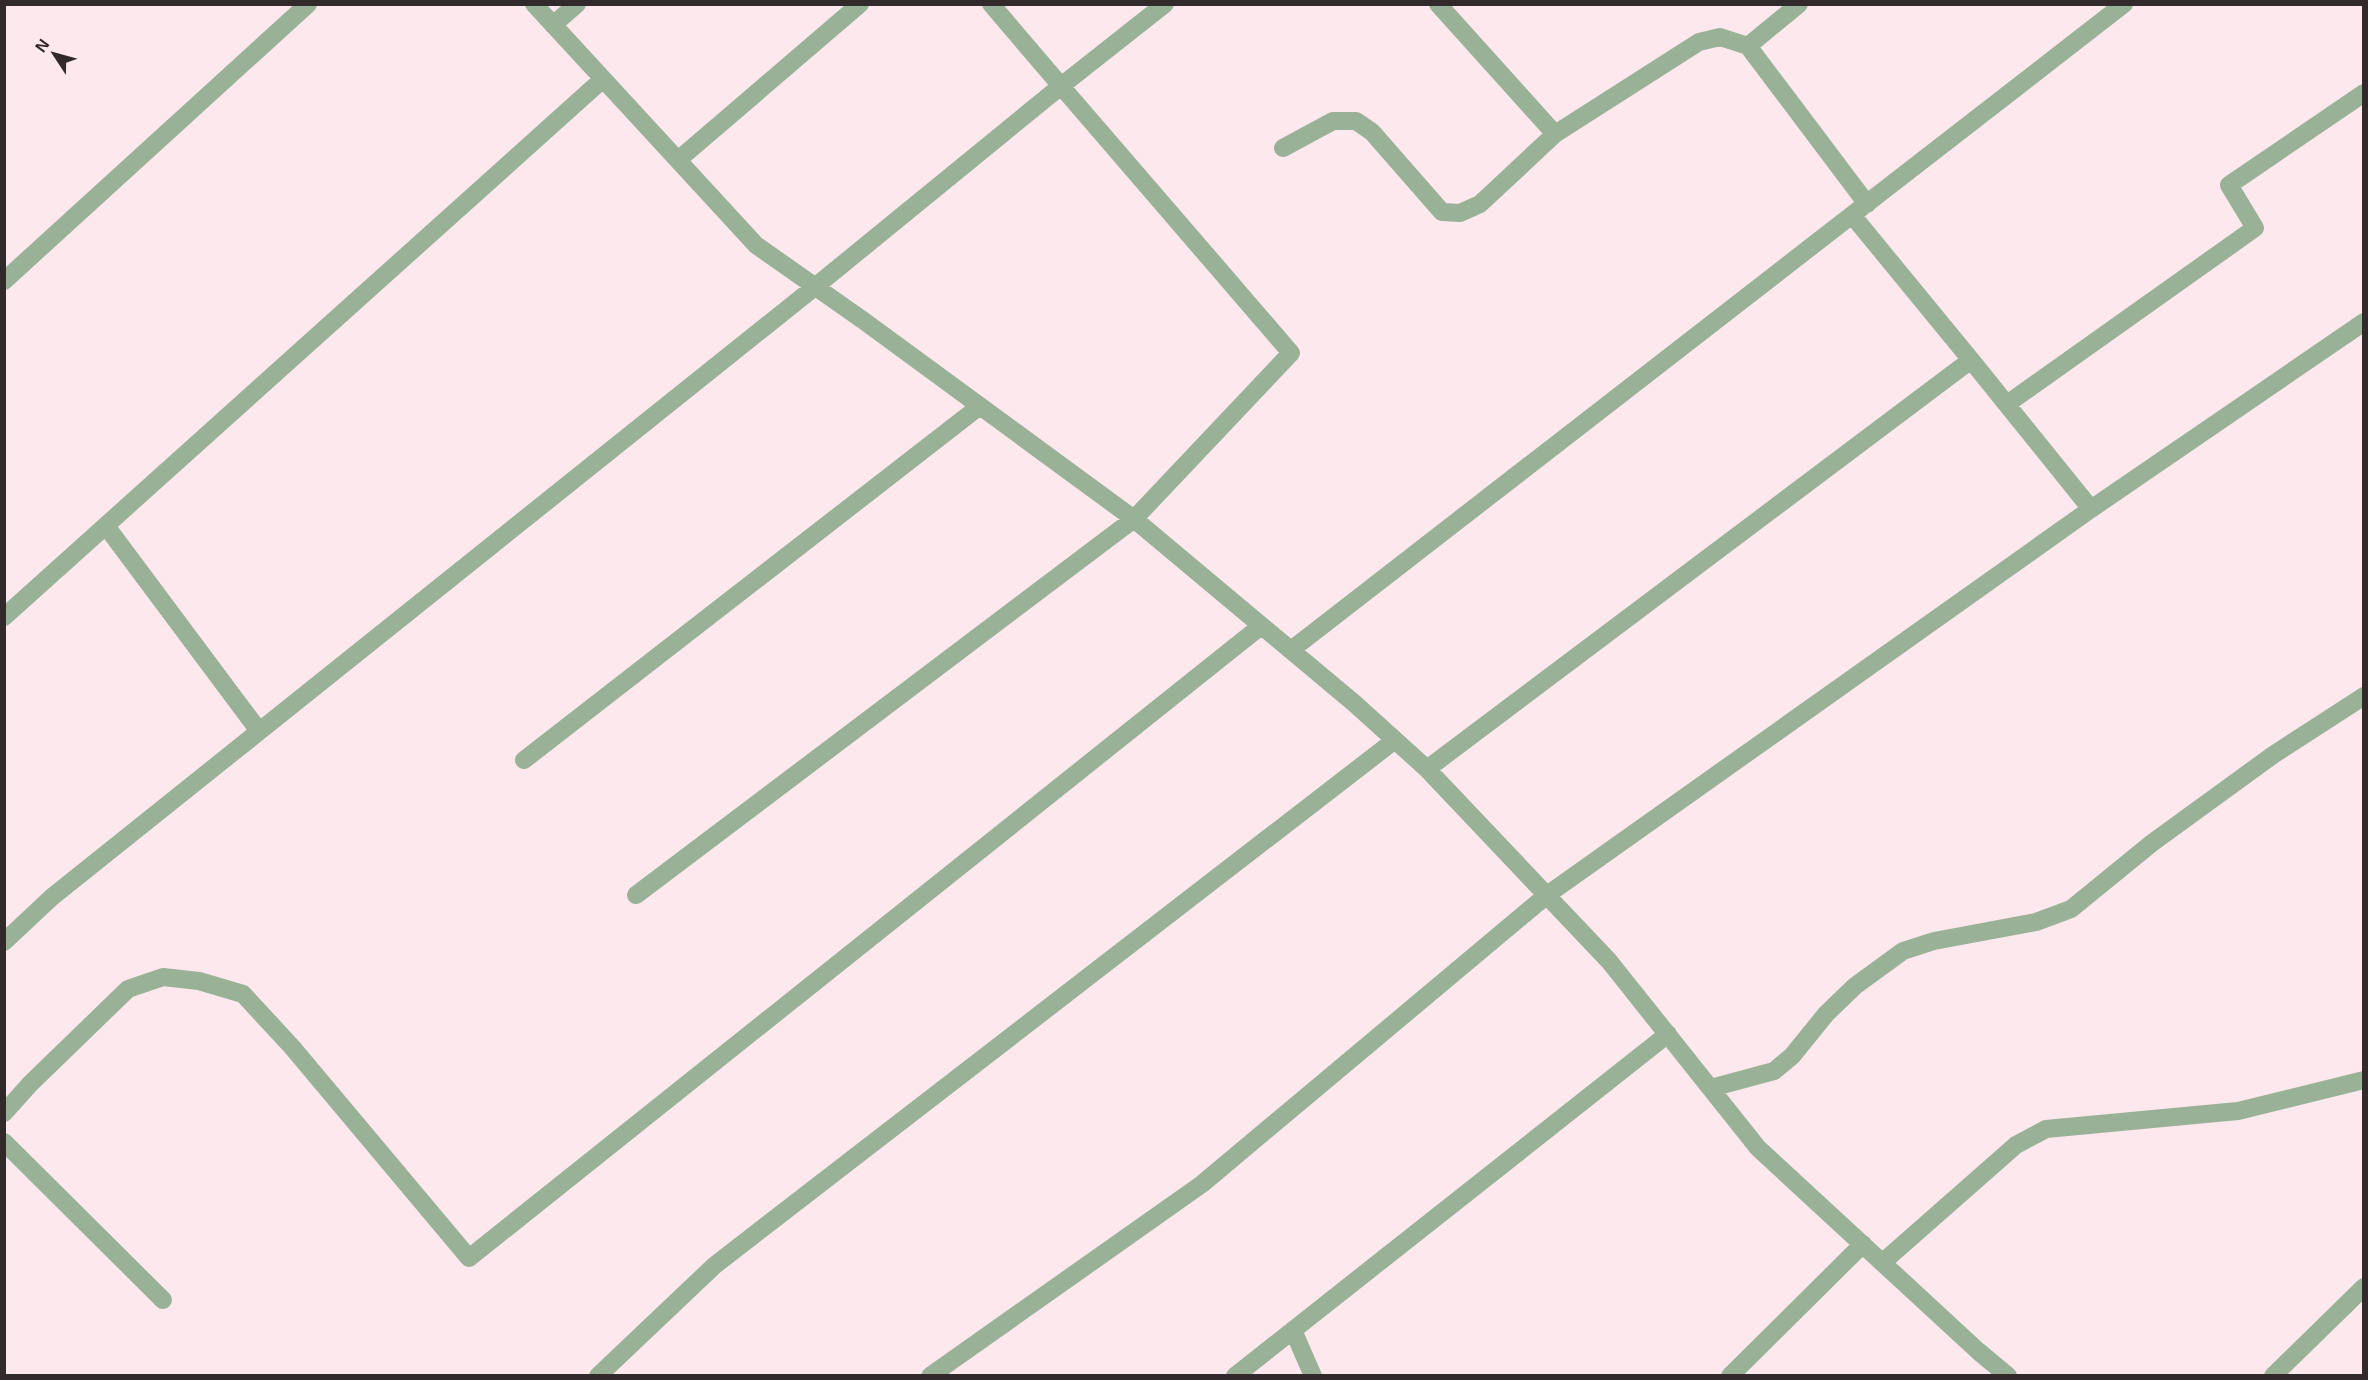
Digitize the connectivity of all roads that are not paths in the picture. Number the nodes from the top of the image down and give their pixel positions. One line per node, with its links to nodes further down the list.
1 (308, 4): 20 (street)
2 (534, 4): 10 (street)
3 (577, 4): 10 (street)
4 (860, 4): 17 (street)
5 (992, 4): 13 (street)
6 (1165, 4): 13 (street)
7 (1438, 4): 15 (street)
8 (1799, 4): 11 (street)
9 (2124, 4): 18 (street)
10 (553, 25): 12 (street)
11 (1748, 46): 15 (street); 18 (street)
12 (603, 78): 17 (street); 28 (street)
13 (1061, 86): 21 (street); 27 (street)
14 (2364, 93): 24 (street)
15 (1555, 134): 16 (street)
16 (1283, 148)
17 (678, 160): 21 (street)
18 (1867, 204): 19 (street)
19 (1852, 215): 23 (street); 31 (street)
20 (4, 281)
21 (816, 286): 25 (street); 33 (street)
22 (2364, 322): 26 (street)
23 (1971, 360): 24 (street); 36 (street)
24 (2007, 404): 26 (street)
25 (980, 406): 27 (street); 35 (street)
26 (2091, 509): 38 (street)
27 (1134, 519): 30 (street); 37 (street)
28 (106, 526): 29 (street); 33 (street)
29 (4, 617)
30 (1262, 626): 31 (street); 43 (street)
31 (1290, 650): 34 (street)
32 (2364, 696): 42 (street)
33 (259, 732): 39 (street)
34 (1395, 741): 36 (street); 50 (street)
35 (524, 760)
36 (1427, 769): 38 (street)
37 (636, 895)
38 (1547, 895): 40 (street); 51 (street)
39 (4, 942)
40 (1668, 1034): 42 (street); 49 (street)
41 (2364, 1080): 46 (street)
42 (1711, 1089): 45 (street)
43 (4, 1113)
44 (4, 1142): 48 (street)
45 (1863, 1244): 46 (street); 54 (street)
46 (1882, 1262): 55 (street)
47 (2364, 1287): 56 (street)
48 (163, 1300)
49 (1293, 1330): 52 (street); 53 (street)
50 (598, 1376)
51 (930, 1376)
52 (1235, 1376)
53 (1313, 1376)
54 (1730, 1376)
55 (2008, 1376)
56 (2273, 1376)

